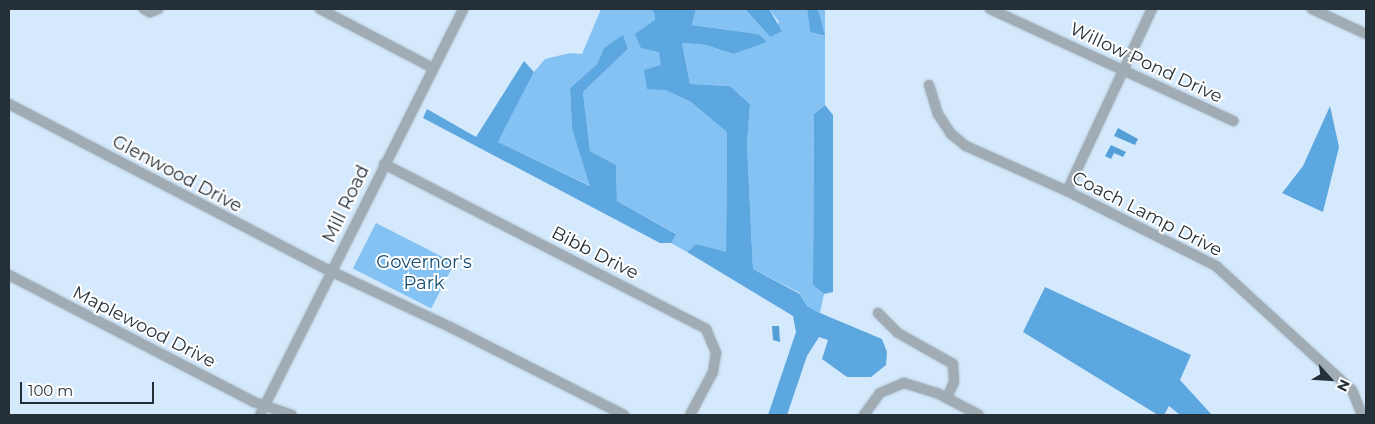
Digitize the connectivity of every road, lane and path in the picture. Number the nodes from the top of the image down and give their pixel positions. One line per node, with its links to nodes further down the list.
1 (144, 9): 2 (street)
2 (158, 9)
3 (320, 9): 9 (street)
4 (463, 9): 9 (street, Mill Road)
5 (990, 9): 10 (street, Willow Pond Drive)
6 (1152, 9): 10 (street)
7 (1312, 9): 8 (street)
8 (1366, 34)
9 (433, 68): 14 (street, Mill Road)
10 (1122, 70): 13 (street, Willow Pond Drive); 15 (street)
11 (929, 85): 15 (street, Coach Lamp Drive)
12 (9, 104): 16 (street, Glenwood Drive)
13 (1234, 121)
14 (384, 164): 16 (street, Mill Road); 23 (street, Bibb Drive)
15 (1067, 191): 26 (street, Coach Lamp Drive)
16 (331, 272): 20 (street, Mill Road); 22 (street)
17 (9, 275): 20 (street, Maplewood Drive)
18 (878, 312): 19 (street)
19 (947, 398): 24 (street); 25 (street)
20 (263, 411): 21 (street, Maplewood Drive)
21 (292, 415)
22 (624, 415)
23 (690, 415)
24 (864, 415)
25 (979, 415)
26 (1362, 415)

